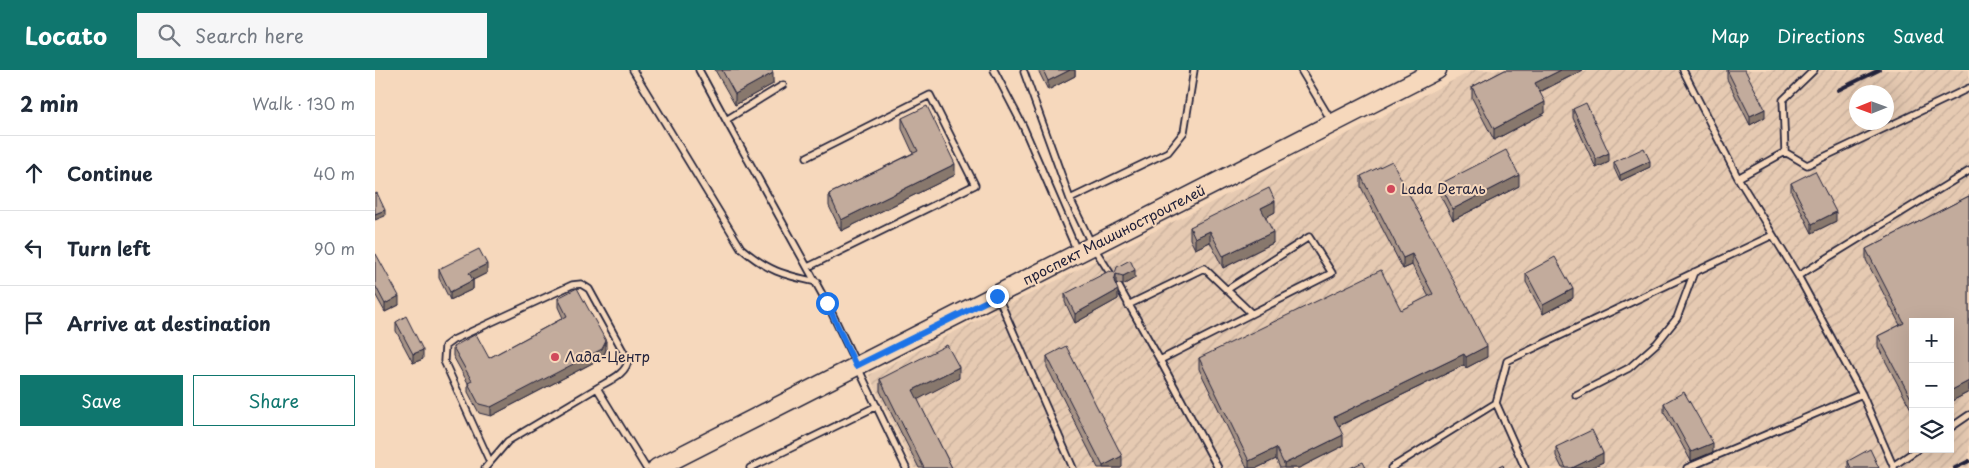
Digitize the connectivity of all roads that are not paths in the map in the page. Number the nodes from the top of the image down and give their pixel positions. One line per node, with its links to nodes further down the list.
1 (633, 70): 25 (lane)
2 (699, 70): 12 (lane)
3 (994, 70): 20 (lane)
4 (1194, 70): 18 (lane)
5 (1301, 70): 13 (lane)
6 (1437, 70): 13 (main road, проспект Машиностроителей)
7 (1683, 70): 17 (lane)
8 (1814, 70): 14 (lane)
9 (1024, 72): 18 (lane)
10 (783, 85): 12 (lane)
11 (1969, 88): 14 (lane)
12 (726, 120): 21 (lane)
13 (1333, 124): 20 (main road, проспект Машиностроителей)
14 (1785, 152): 17 (lane)
15 (807, 157): 21 (lane)
16 (1969, 171): 23 (lane)
17 (1739, 178): 19 (lane)
18 (1070, 200): 20 (lane)
19 (1773, 235): 22 (lane); 23 (lane)
20 (1085, 249): 24 (lane); 28 (main road, проспект Машиностроителей)
21 (808, 267): 25 (lane)
22 (1695, 272): 35 (lane); 36 (lane)
23 (1798, 276): 34 (lane)
24 (1113, 278)
25 (817, 282): 32 (lane)
26 (1119, 287): 29 (lane)
27 (1228, 290): 29 (lane); 30 (lane); 30 (lane)
28 (997, 296): 32 (main road, проспект Машиностроителей); 48 (lane)
29 (1128, 305): 31 (lane)
30 (1251, 313): 31 (lane)
31 (1160, 360): 49 (lane)
32 (856, 366): 37 (lane); 45 (main road, проспект Машиностроителей)
33 (597, 388): 41 (lane); 41 (lane); 44 (lane)
34 (1862, 394): 42 (lane); 52 (lane)
35 (1576, 395)
36 (1496, 403): 50 (lane); 51 (lane)
37 (877, 406): 46 (lane); 47 (lane)
38 (1969, 415): 39 (lane)
39 (1954, 425)
40 (1912, 453): 42 (lane)
41 (490, 462): 43 (lane)
42 (1893, 467)
43 (485, 468)
44 (646, 468)
45 (657, 468)
46 (750, 468)
47 (906, 468)
48 (1073, 468)
49 (1218, 468)
50 (1391, 468)
51 (1525, 468)
52 (1687, 468)

